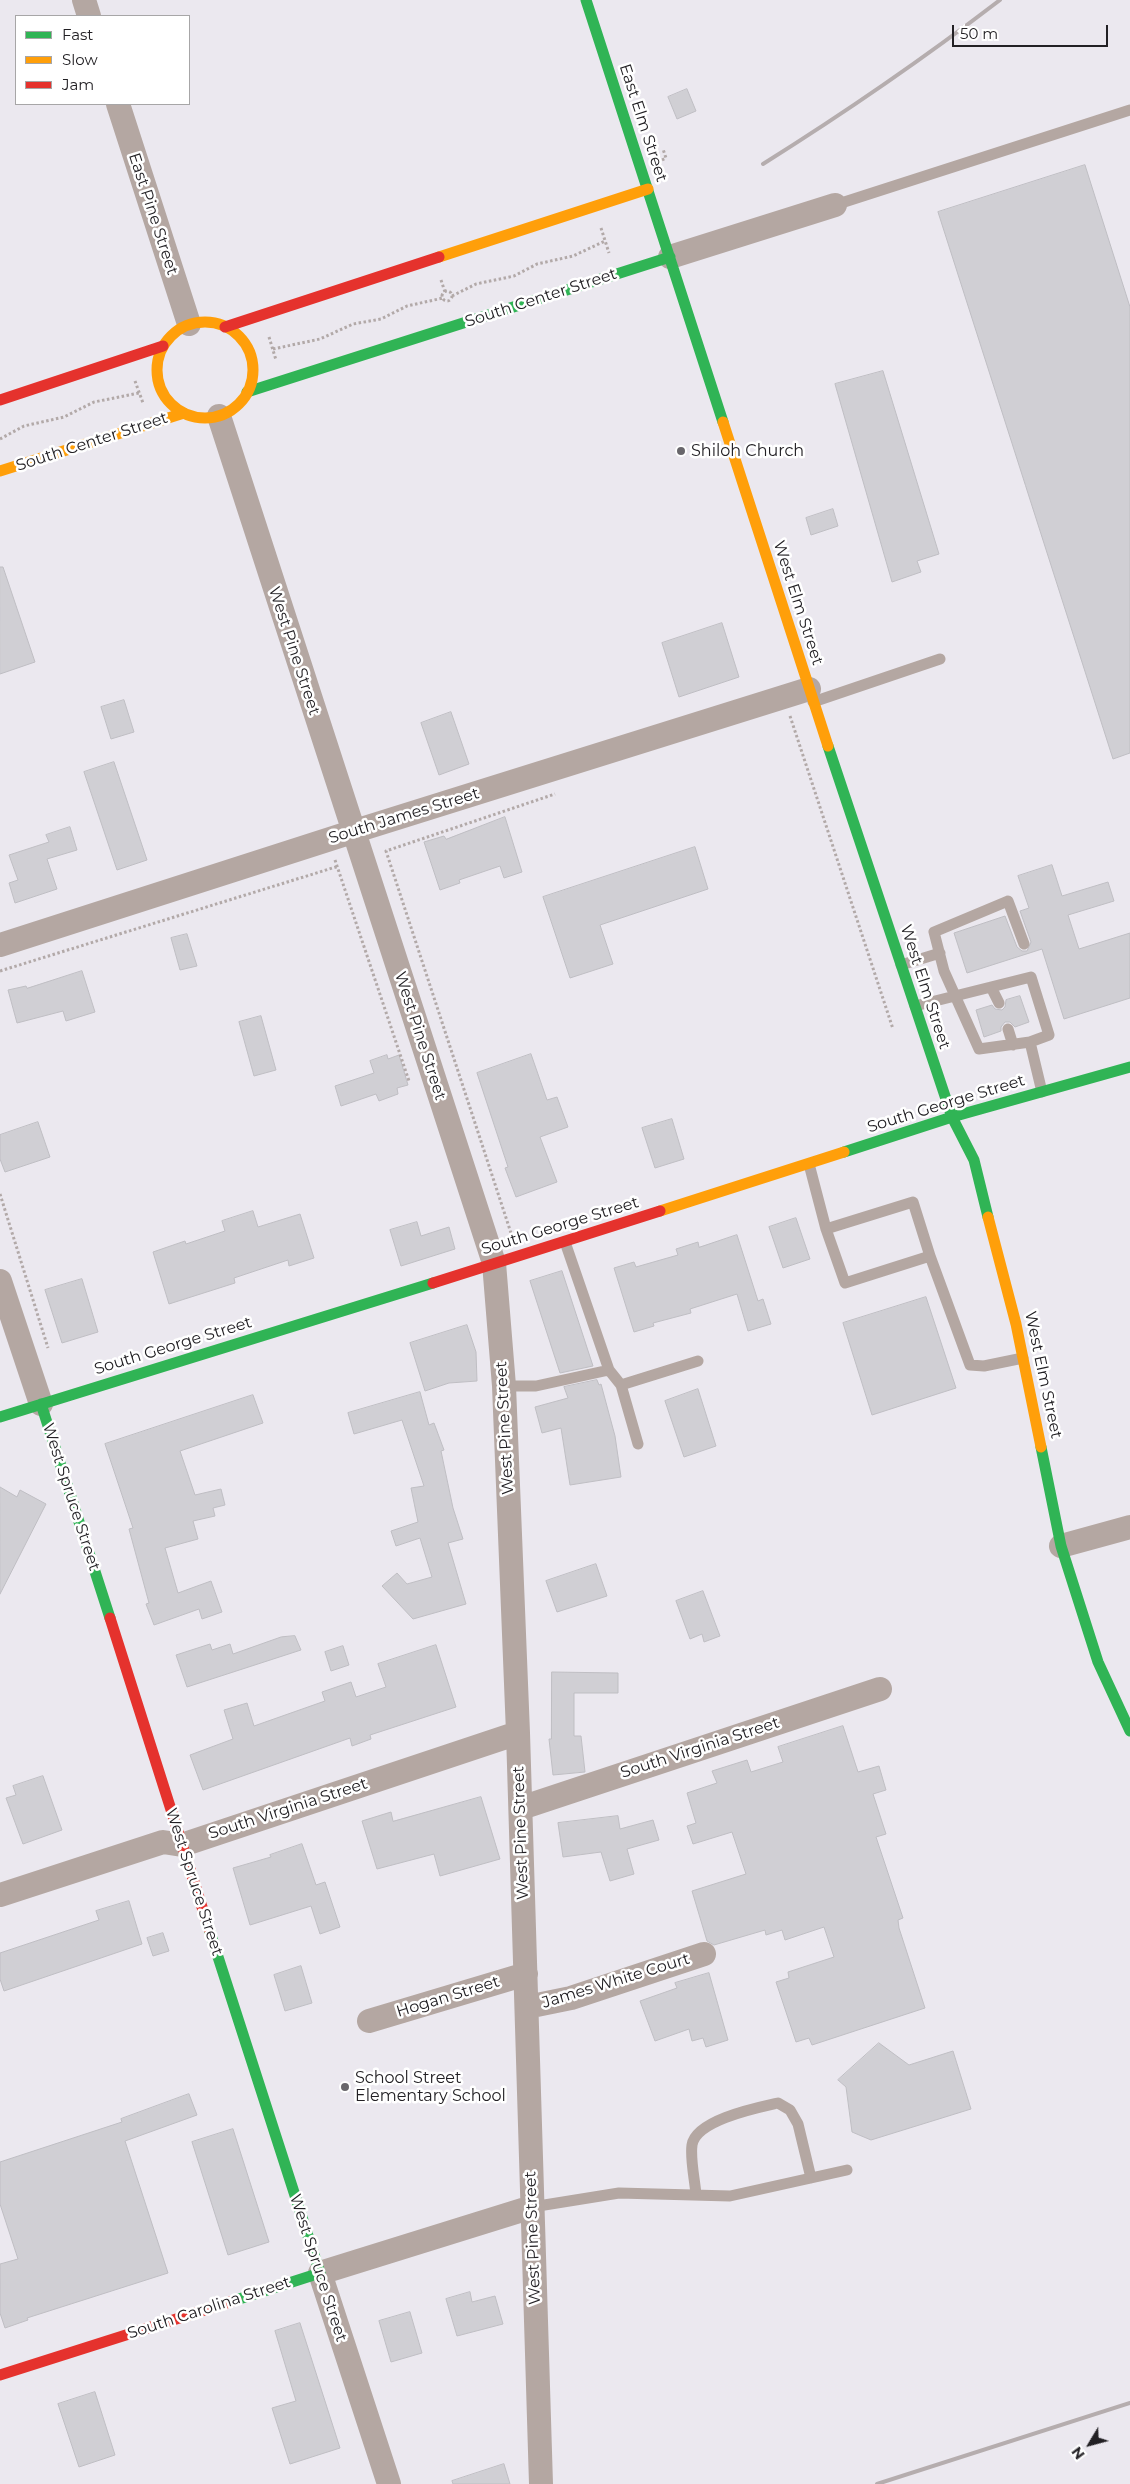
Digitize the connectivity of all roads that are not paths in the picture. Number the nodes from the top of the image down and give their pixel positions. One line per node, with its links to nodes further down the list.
1 (84, 0): 3 (street)
2 (586, 0): 6 (street, East Elm Street)
3 (89, 15)
4 (118, 105): 9 (street, East Pine Street)
5 (1130, 110): 7 (lane)
6 (648, 189): 8 (street, East Elm Street); 10 (street)
7 (835, 205): 8 (street, South Center Street)
8 (670, 257): 12 (street, South Center Street); 18 (street, West Elm Street)
9 (189, 324): 10 (street); 11 (street)
10 (225, 326): 12 (street)
11 (163, 346): 13 (street); 14 (street, South Center Street)
12 (247, 392): 15 (street, South Center Street)
13 (0, 400)
14 (184, 413): 15 (street, South Center Street); 16 (street, South Center Street)
15 (218, 416): 19 (street, West Pine Street)
16 (0, 472)
17 (940, 658): 18 (lane)
18 (811, 696): 19 (street, South James Street); 23 (street, West Elm Street)
19 (352, 832): 21 (street, South James Street); 38 (street, West Pine Street)
20 (1024, 944): 22 (lane)
21 (0, 945)
22 (940, 953): 23 (lane); 25 (lane)
23 (901, 965): 27 (street, West Elm Street)
24 (991, 986): 25 (lane); 26 (lane); 29 (lane)
25 (955, 995): 27 (lane); 30 (lane)
26 (999, 1003)
27 (915, 1006): 33 (street, West Elm Street)
28 (1008, 1029): 30 (lane)
29 (1030, 1042): 30 (lane); 32 (lane)
30 (1013, 1045)
31 (1130, 1067): 32 (street, South George Street)
32 (1042, 1092): 33 (street, South George Street)
33 (952, 1117): 34 (street, South George Street); 40 (street, West Elm Street)
34 (809, 1164): 35 (lane); 36 (street, South George Street)
35 (826, 1229): 37 (lane); 37 (lane)
36 (565, 1242): 38 (street, South George Street); 42 (lane)
37 (930, 1256): 40 (lane)
38 (494, 1263): 44 (street, West Pine Street); 45 (street, South George Street)
39 (0, 1281): 45 (street, West Spruce Street)
40 (1023, 1358): 49 (street, West Elm Street)
41 (698, 1361): 43 (lane)
42 (609, 1370): 43 (lane); 44 (lane)
43 (621, 1385): 47 (lane)
44 (504, 1386): 52 (street, West Pine Street)
45 (41, 1404): 46 (street, South George Street); 54 (street, West Spruce Street)
46 (0, 1417)
47 (638, 1444)
48 (1129, 1532): 49 (street)
49 (1061, 1546): 51 (street, West Elm Street)
50 (880, 1689): 53 (street, South Virginia Street)
51 (1130, 1731)
52 (518, 1733): 53 (street, West Pine Street); 54 (street, South Virginia Street)
53 (521, 1808): 57 (street, West Pine Street)
54 (182, 1845): 55 (street, South Virginia Street); 64 (street, West Spruce Street)
55 (0, 1895)
56 (704, 1954): 58 (street, James White Court)
57 (526, 1974): 58 (street, West Pine Street); 59 (street, Hogan Street)
58 (527, 2007): 63 (street, West Pine Street)
59 (369, 2021)
60 (847, 2170): 61 (lane)
61 (811, 2178): 62 (lane); 62 (lane)
62 (696, 2195): 63 (lane)
63 (532, 2207): 64 (street, South Carolina Street); 67 (street, West Pine Street)
64 (320, 2273): 65 (street, South Carolina Street); 66 (street, West Spruce Street)
65 (0, 2375)
66 (389, 2484)
67 (541, 2484)

